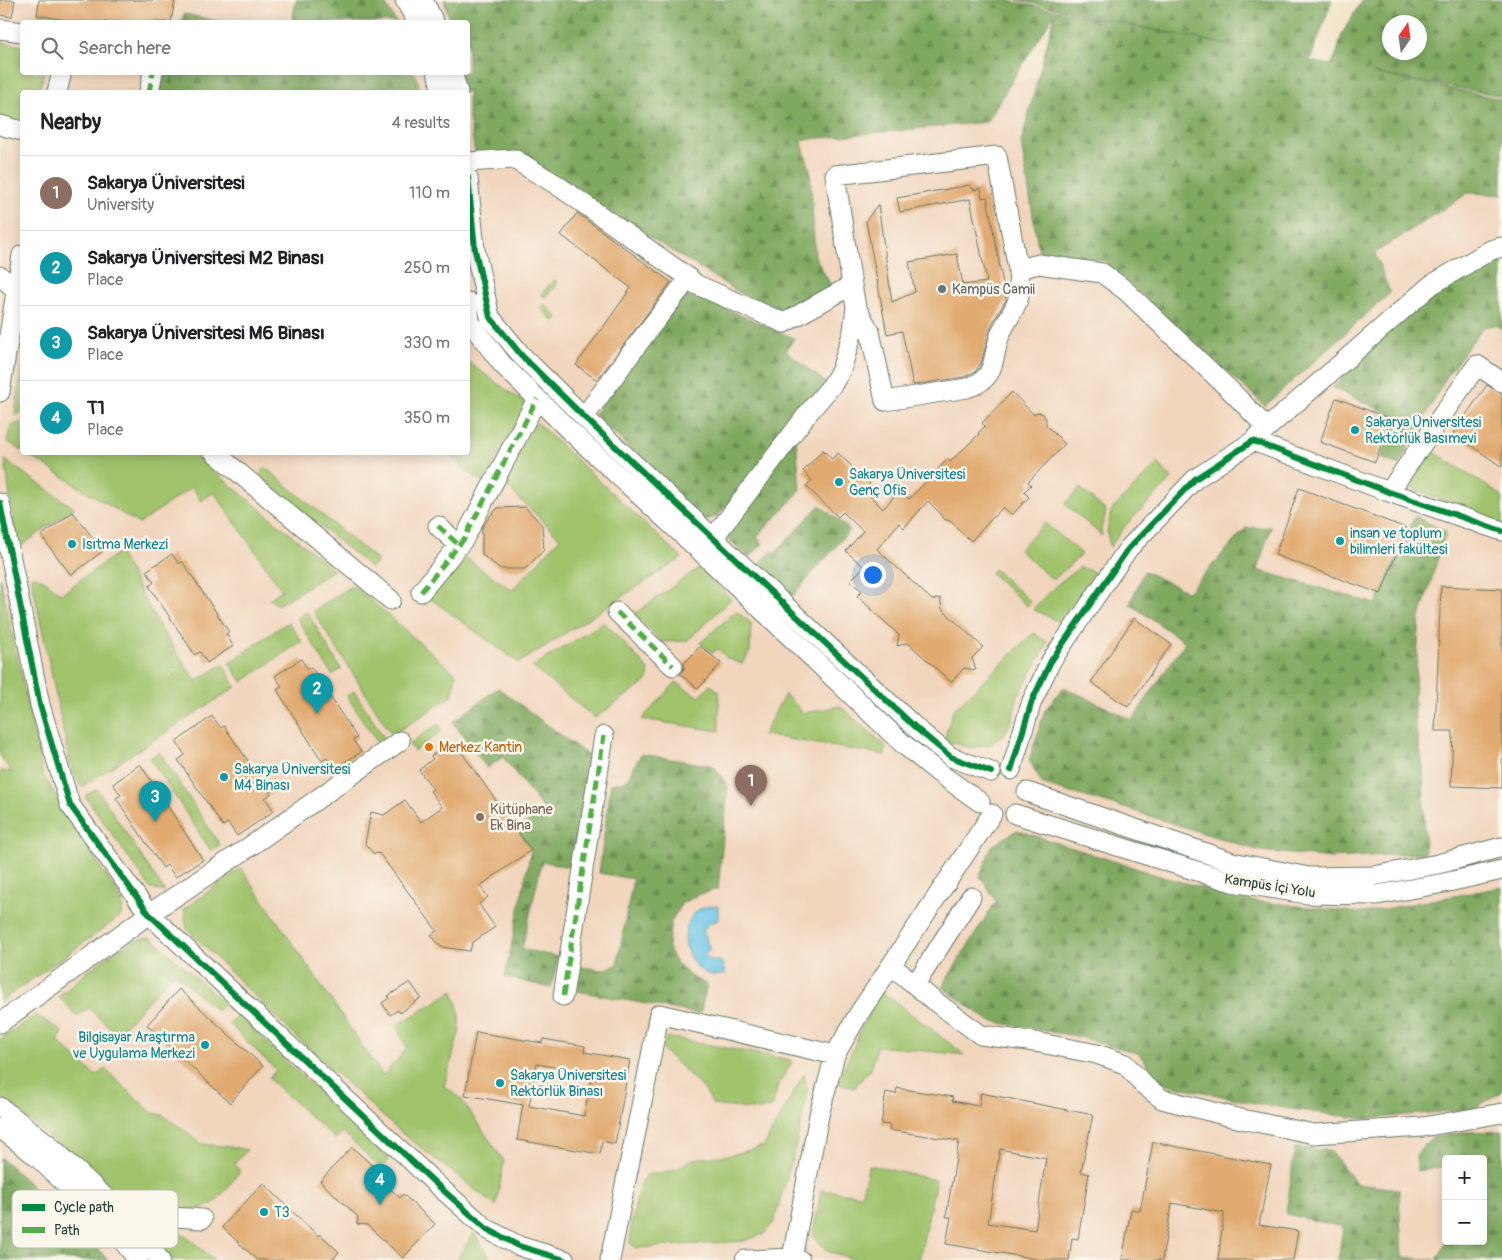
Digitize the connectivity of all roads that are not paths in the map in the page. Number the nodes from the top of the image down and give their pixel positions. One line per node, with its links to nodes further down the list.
1 (405, 0): 3 (street)
2 (423, 0): 4 (street)
3 (416, 20)
4 (433, 20)
5 (0, 28): 6 (street)
6 (20, 32)
7 (61, 75): 11 (street)
8 (152, 75): 12 (street)
9 (438, 75): 13 (street)
10 (453, 75): 14 (street)
11 (58, 90)
12 (149, 90)
13 (442, 90)
14 (457, 90)
15 (0, 125): 16 (street)
16 (20, 131)
17 (470, 162): 23 (street)
18 (470, 214): 20 (street)
19 (1502, 247): 33 (street)
20 (472, 249): 32 (street)
21 (1018, 269): 25 (street); 27 (street); 33 (street)
22 (0, 276): 26 (street)
23 (689, 278): 25 (street); 32 (street)
24 (20, 280): 26 (street)
25 (852, 285): 27 (street)
26 (19, 293): 30 (street)
27 (856, 306): 39 (street)
28 (470, 322): 31 (street)
29 (1502, 382): 35 (street)
30 (0, 392)
31 (538, 399): 40 (street); 50 (street)
32 (584, 417): 39 (street)
33 (1260, 434): 35 (street); 47 (street)
34 (232, 459): 42 (street)
35 (1389, 492): 38 (street)
36 (0, 503): 55 (street)
37 (438, 526): 40 (street)
38 (1502, 531)
39 (714, 538): 48 (street)
40 (460, 545): 41 (street)
41 (421, 592)
42 (391, 600)
43 (617, 612): 44 (street)
44 (673, 666)
45 (604, 736): 58 (street)
46 (400, 741): 55 (street)
47 (1011, 770): 48 (street); 49 (street)
48 (991, 772): 50 (street)
49 (1027, 792): 51 (street); 52 (street, Kampüs İçi Yolu)
50 (986, 808): 51 (street); 56 (street)
51 (1014, 814): 53 (street, Kampüs İçi Yolu)
52 (1502, 847)
53 (1502, 870)
54 (971, 897): 57 (street)
55 (149, 914): 59 (street); 73 (street)
56 (891, 965): 57 (street); 60 (street)
57 (915, 985): 62 (street)
58 (563, 996)
59 (0, 1023)
60 (835, 1055): 70 (street); 74 (street)
61 (0, 1107): 65 (street)
62 (1502, 1113)
63 (0, 1128): 64 (street)
64 (78, 1190)
65 (89, 1190)
66 (178, 1217): 67 (street)
67 (202, 1219)
68 (132, 1248): 71 (street)
69 (147, 1248): 72 (street)
70 (796, 1259): 75 (street)
71 (138, 1260)
72 (160, 1260)
73 (565, 1260)
74 (610, 1260)
75 (745, 1260)

